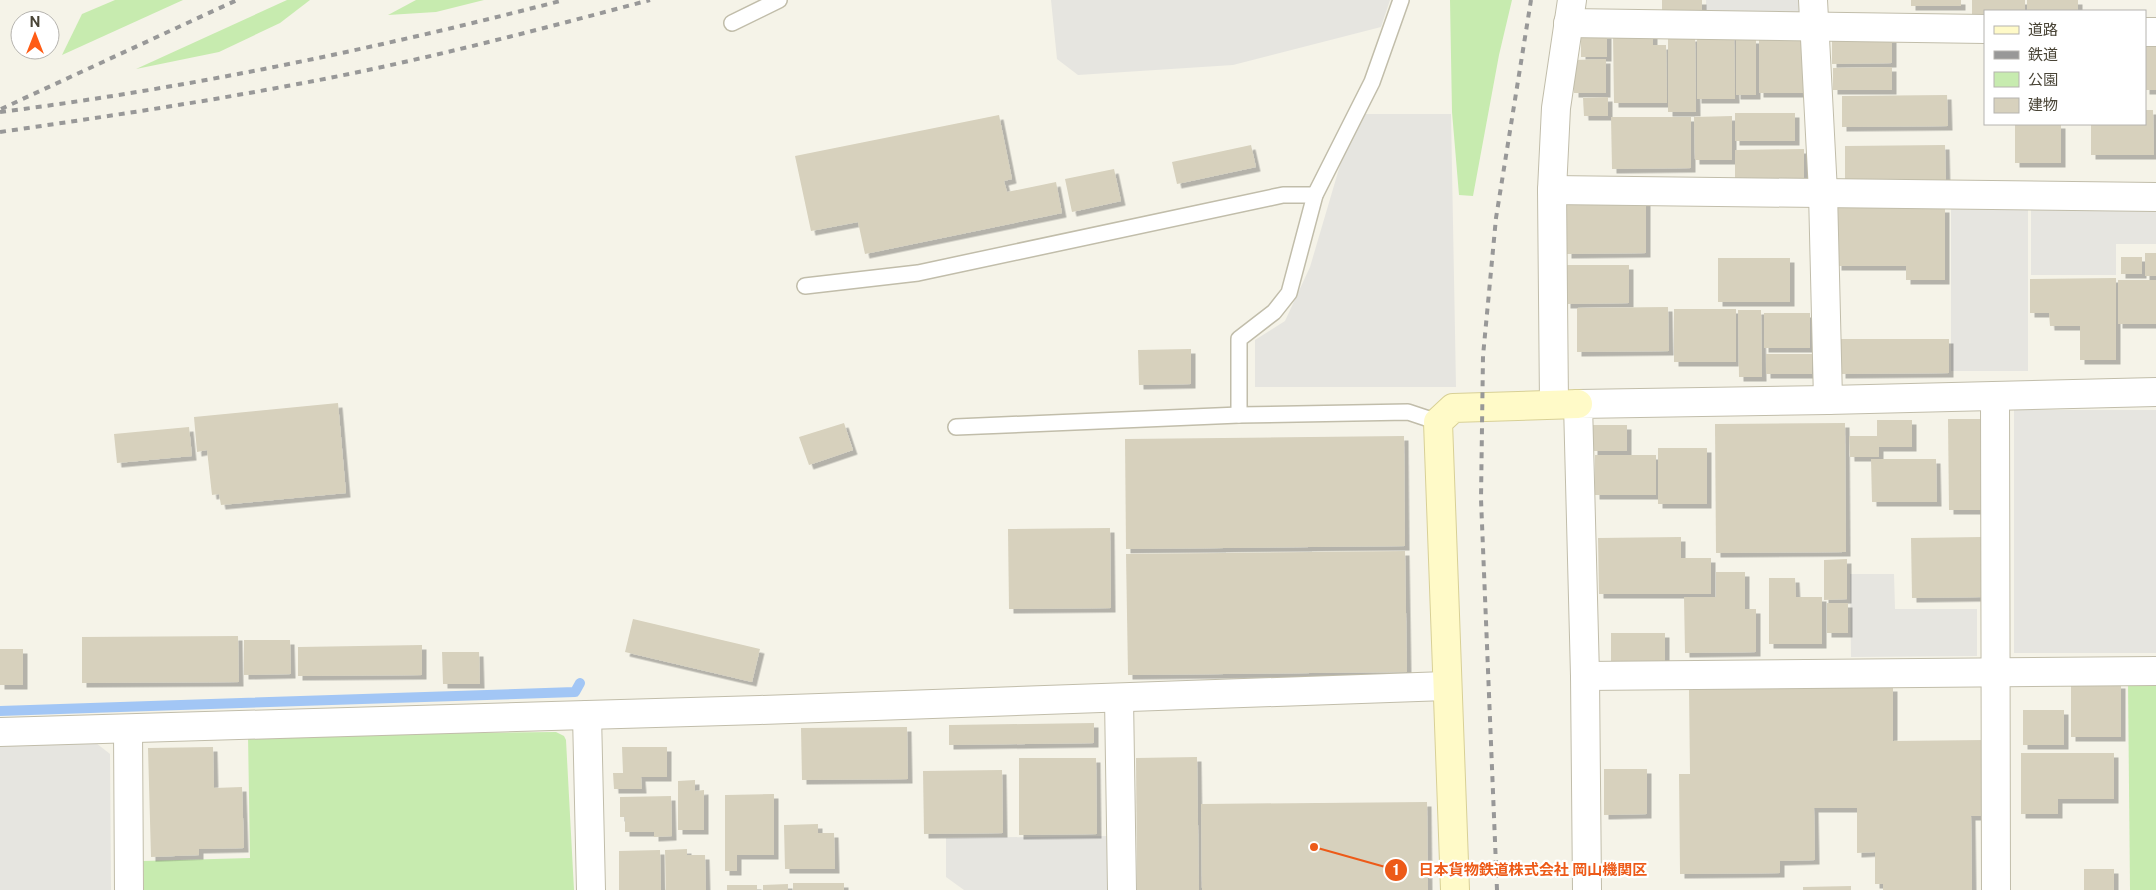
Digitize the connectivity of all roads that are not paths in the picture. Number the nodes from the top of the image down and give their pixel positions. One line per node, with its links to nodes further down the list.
1 (779, 0): 5 (lane)
2 (1401, 0): 9 (lane)
3 (1570, 11): 4 (street); 7 (street)
4 (1814, 13): 6 (street); 8 (street)
5 (732, 23)
6 (1984, 29)
7 (1552, 190): 8 (street); 15 (street)
8 (1823, 192): 10 (street); 14 (street)
9 (1315, 195): 11 (lane); 16 (lane)
10 (2156, 197)
11 (805, 286)
12 (2156, 392): 13 (street)
13 (1995, 396): 14 (street); 20 (street)
14 (1828, 400): 15 (street)
15 (1566, 404): 17 (street); 21 (street)
16 (1239, 415): 17 (lane); 18 (lane)
17 (1438, 422): 22 (street)
18 (956, 426)
19 (2156, 671): 20 (street)
20 (1997, 673): 21 (street); 32 (street)
21 (1585, 676): 31 (street)
22 (1446, 686): 23 (street); 30 (street)
23 (1119, 698): 24 (street); 29 (street)
24 (587, 716): 25 (street); 28 (street)
25 (128, 729): 26 (street); 27 (street)
26 (0, 732)
27 (129, 890)
28 (591, 890)
29 (1122, 890)
30 (1455, 890)
31 (1587, 890)
32 (1996, 890)

